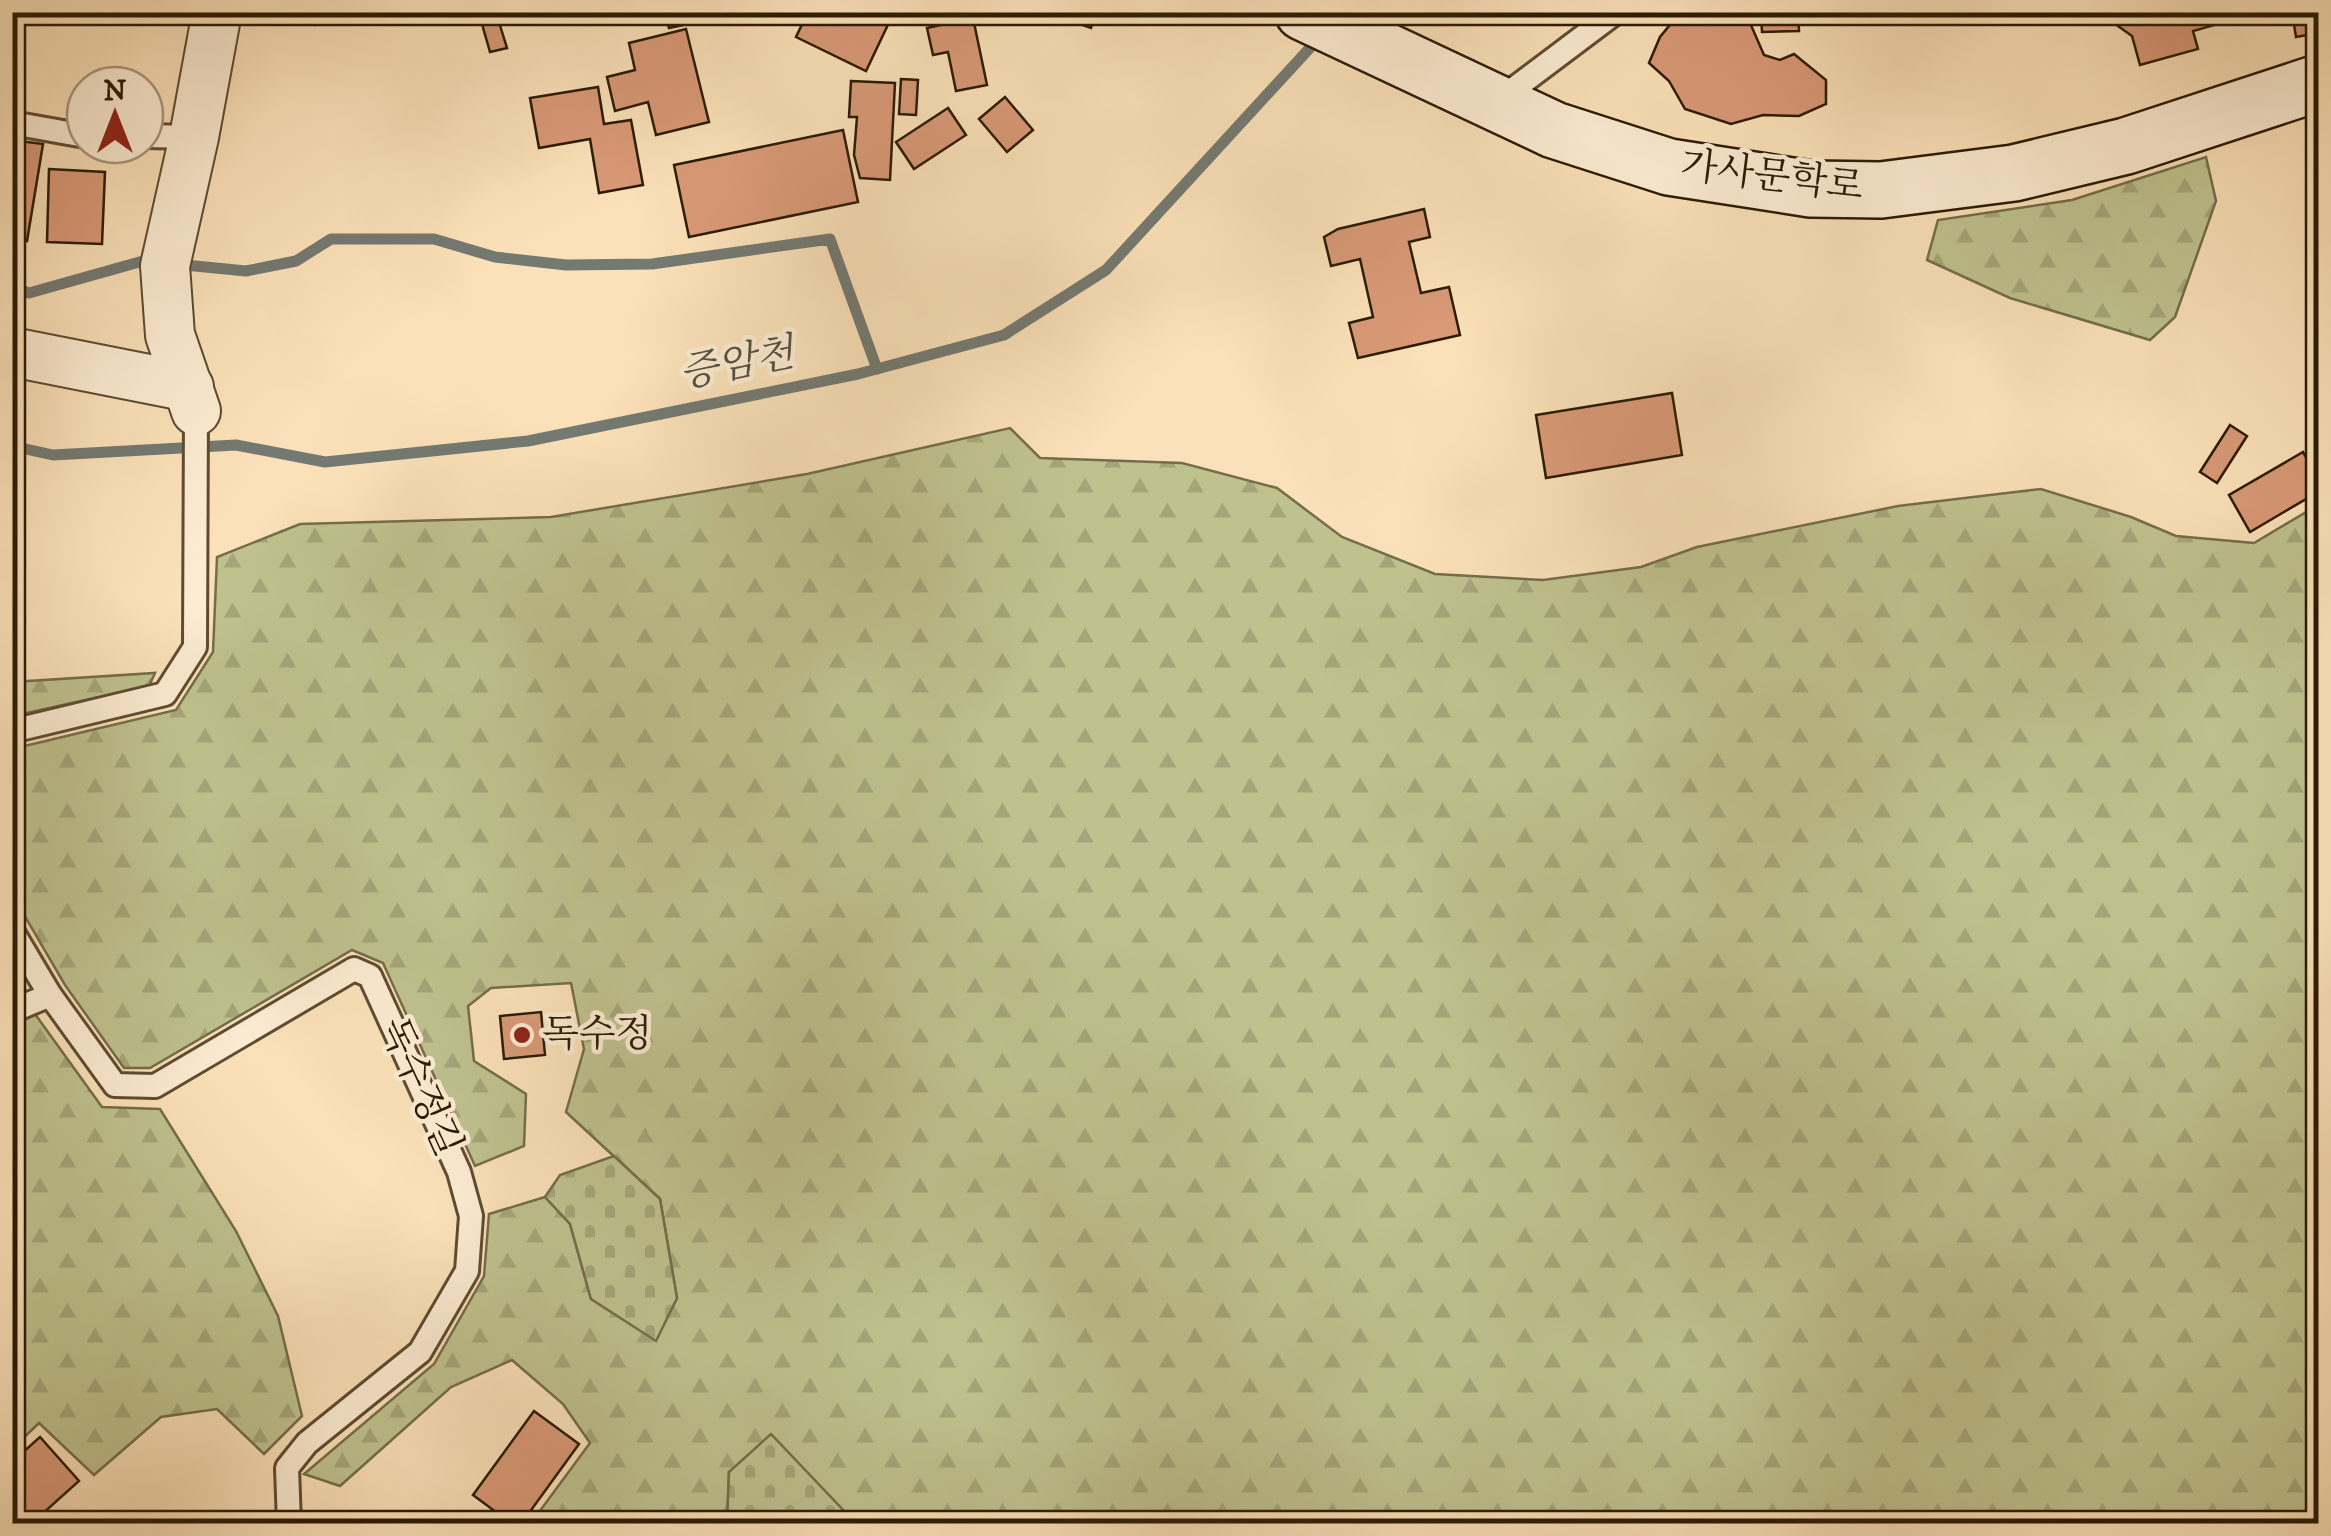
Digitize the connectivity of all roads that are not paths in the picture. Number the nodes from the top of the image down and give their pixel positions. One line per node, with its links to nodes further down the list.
1 (217, 12): 9 (street)
2 (1302, 12): 5 (main road, 가사문학로)
3 (1616, 12): 5 (lane)
4 (2318, 83): 5 (main road, 가사문학로)
5 (1474, 91)
6 (12, 123): 7 (lane)
7 (65, 132)
8 (165, 136): 9 (lane)
9 (194, 137): 11 (street)
10 (12, 352): 11 (street)
11 (192, 399): 12 (lane)
12 (12, 731)
13 (12, 931): 14 (lane, 독수정길)
14 (50, 995): 15 (lane); 16 (lane, 독수정길)
15 (12, 1012)
16 (289, 1524)

